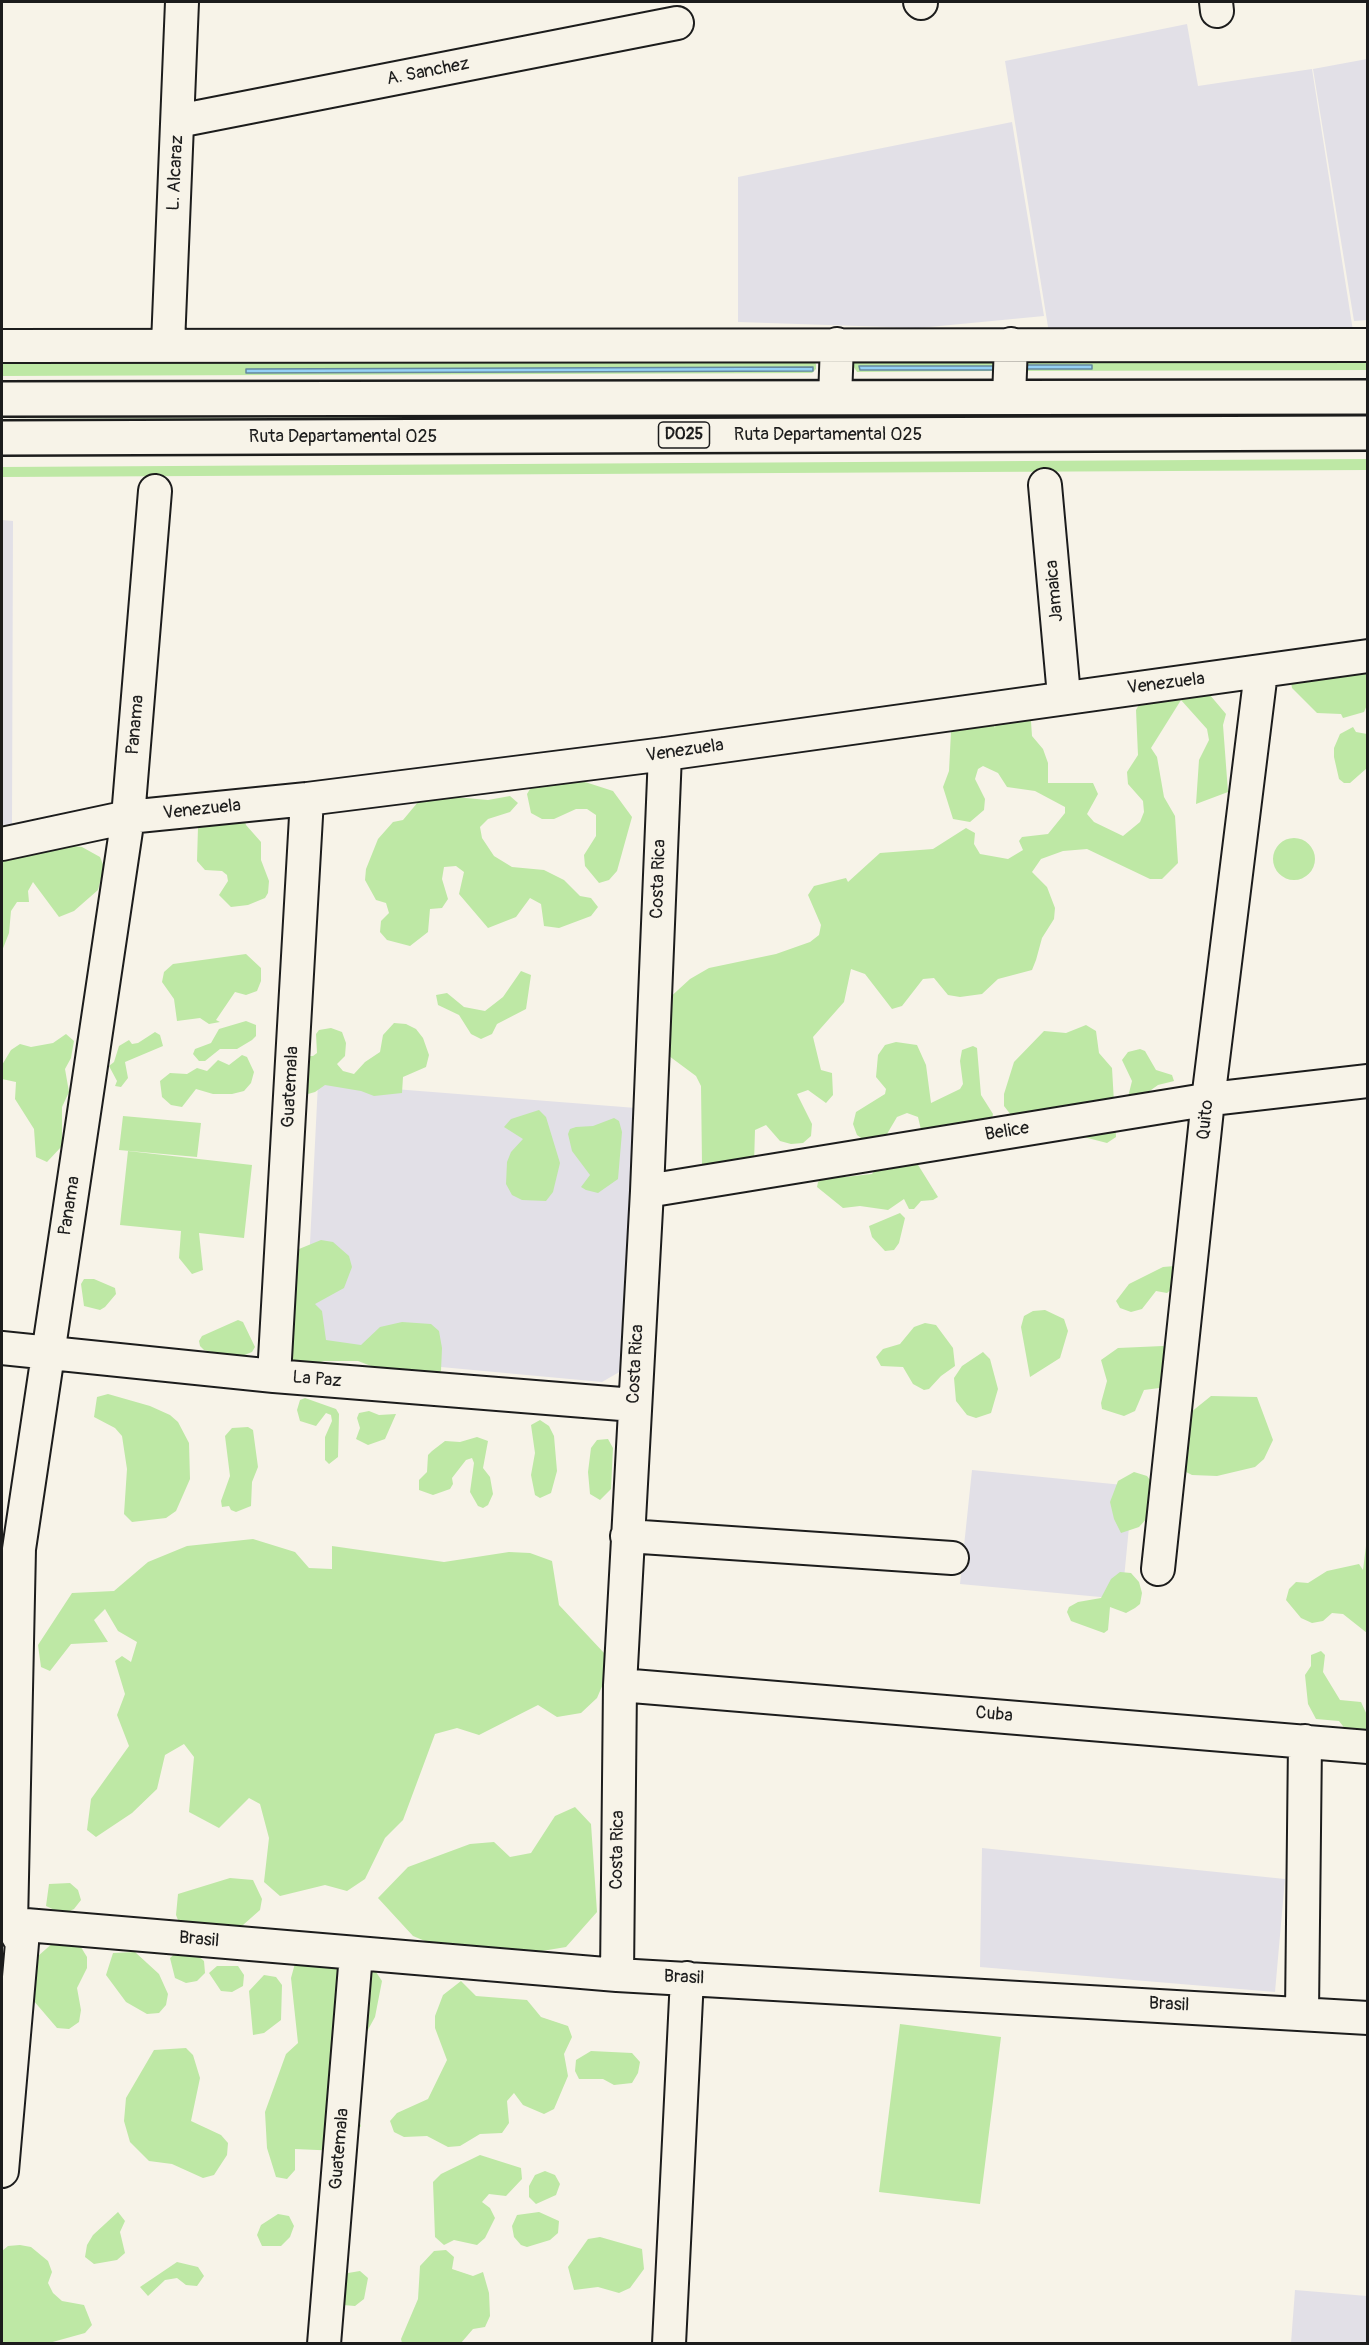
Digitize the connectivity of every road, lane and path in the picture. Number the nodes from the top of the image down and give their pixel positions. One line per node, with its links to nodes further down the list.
1 (182, 2): 3 (street, L. Alcaraz)
2 (677, 23): 3 (street, A. Sanchez)
3 (178, 121): 4 (street, L. Alcaraz)
4 (168, 344): 5 (street); 8 (street)
5 (837, 344): 6 (street); 10 (street)
6 (1011, 344): 7 (street); 11 (street)
7 (1368, 345)
8 (2, 346)
9 (1368, 397): 11 (highway, Ruta Departamental 025 / D025)
10 (835, 398): 11 (highway, Ruta Departamental 025 / D025); 12 (highway, Ruta Departamental 025 / D025)
11 (1009, 398)
12 (2, 399)
13 (1368, 433): 14 (highway, Ruta Departamental 025 / D025)
14 (2, 438)
15 (1045, 485): 19 (street, Jamaica)
16 (155, 491): 22 (street, Panama)
17 (1368, 656): 18 (street, Venezuela)
18 (1261, 672): 19 (street, Venezuela); 25 (street, Quito)
19 (1064, 696): 20 (street, Venezuela)
20 (664, 754): 21 (street, Venezuela); 26 (street, Costa Rica)
21 (307, 799): 22 (street, Venezuela); 29 (street, Guatemala)
22 (128, 817): 23 (street, Venezuela); 28 (street, Panama)
23 (2, 844)
24 (1368, 1081): 25 (street, Belice)
25 (1208, 1100): 26 (street, Belice); 33 (street, Quito)
26 (646, 1191): 30 (street, Costa Rica)
27 (2, 1348): 28 (street, La Paz)
28 (47, 1353): 29 (street, La Paz); 37 (street, Panama)
29 (274, 1376): 30 (street, La Paz)
30 (634, 1404): 31 (street, Costa Rica)
31 (627, 1536): 32 (street); 34 (street, Costa Rica)
32 (952, 1558)
33 (1158, 1569)
34 (620, 1685): 35 (street, Cuba); 39 (street, Costa Rica)
35 (1305, 1741): 36 (street, Cuba); 41 (street)
36 (1368, 1747)
37 (5, 1928): 38 (street, Brasil); 43 (street, Panama)
38 (356, 1954): 39 (street, Brasil); 44 (street, Guatemala)
39 (617, 1975): 40 (street, Brasil)
40 (687, 1978): 41 (street, Brasil); 45 (street)
41 (1302, 2012): 42 (street, Brasil)
42 (1368, 2018)
43 (2, 2171)
44 (324, 2343)
45 (669, 2343)

